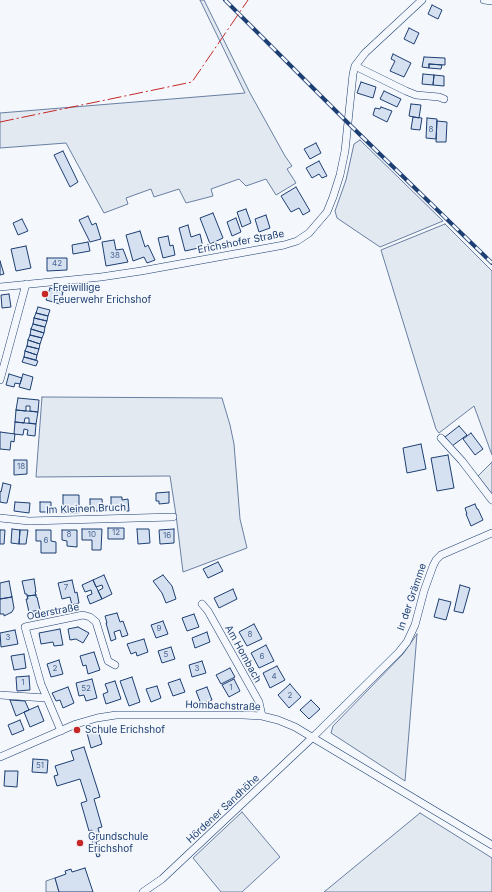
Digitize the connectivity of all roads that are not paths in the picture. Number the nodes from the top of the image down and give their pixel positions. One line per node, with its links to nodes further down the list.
1 (422, 0): 4 (street, Erichshofer Straße)
2 (484, 0): 3 (street)
3 (492, 1)
4 (355, 66): 5 (street); 6 (street, Erichshofer Straße)
5 (444, 99)
6 (26, 284): 7 (street, Erichshofer Straße); 8 (street)
7 (0, 287)
8 (0, 380)
9 (441, 438): 10 (street)
10 (492, 500)
11 (173, 517): 12 (street, Im Kleinen Bruch)
12 (0, 518)
13 (492, 533): 20 (street, In der Grämme)
14 (202, 604): 18 (street, Am Hombach)
15 (115, 665): 17 (street, Oderstraße)
16 (0, 695): 17 (street)
17 (46, 698): 19 (street, Oderstraße)
18 (262, 716): 19 (street, Hombachstraße); 20 (street, Hombachstraße)
19 (61, 731): 21 (street, Hombachstraße)
20 (314, 738): 22 (street, Hombachstraße); 23 (street, Hördener Sandhöhe)
21 (0, 757)
22 (492, 845)
23 (143, 892)

